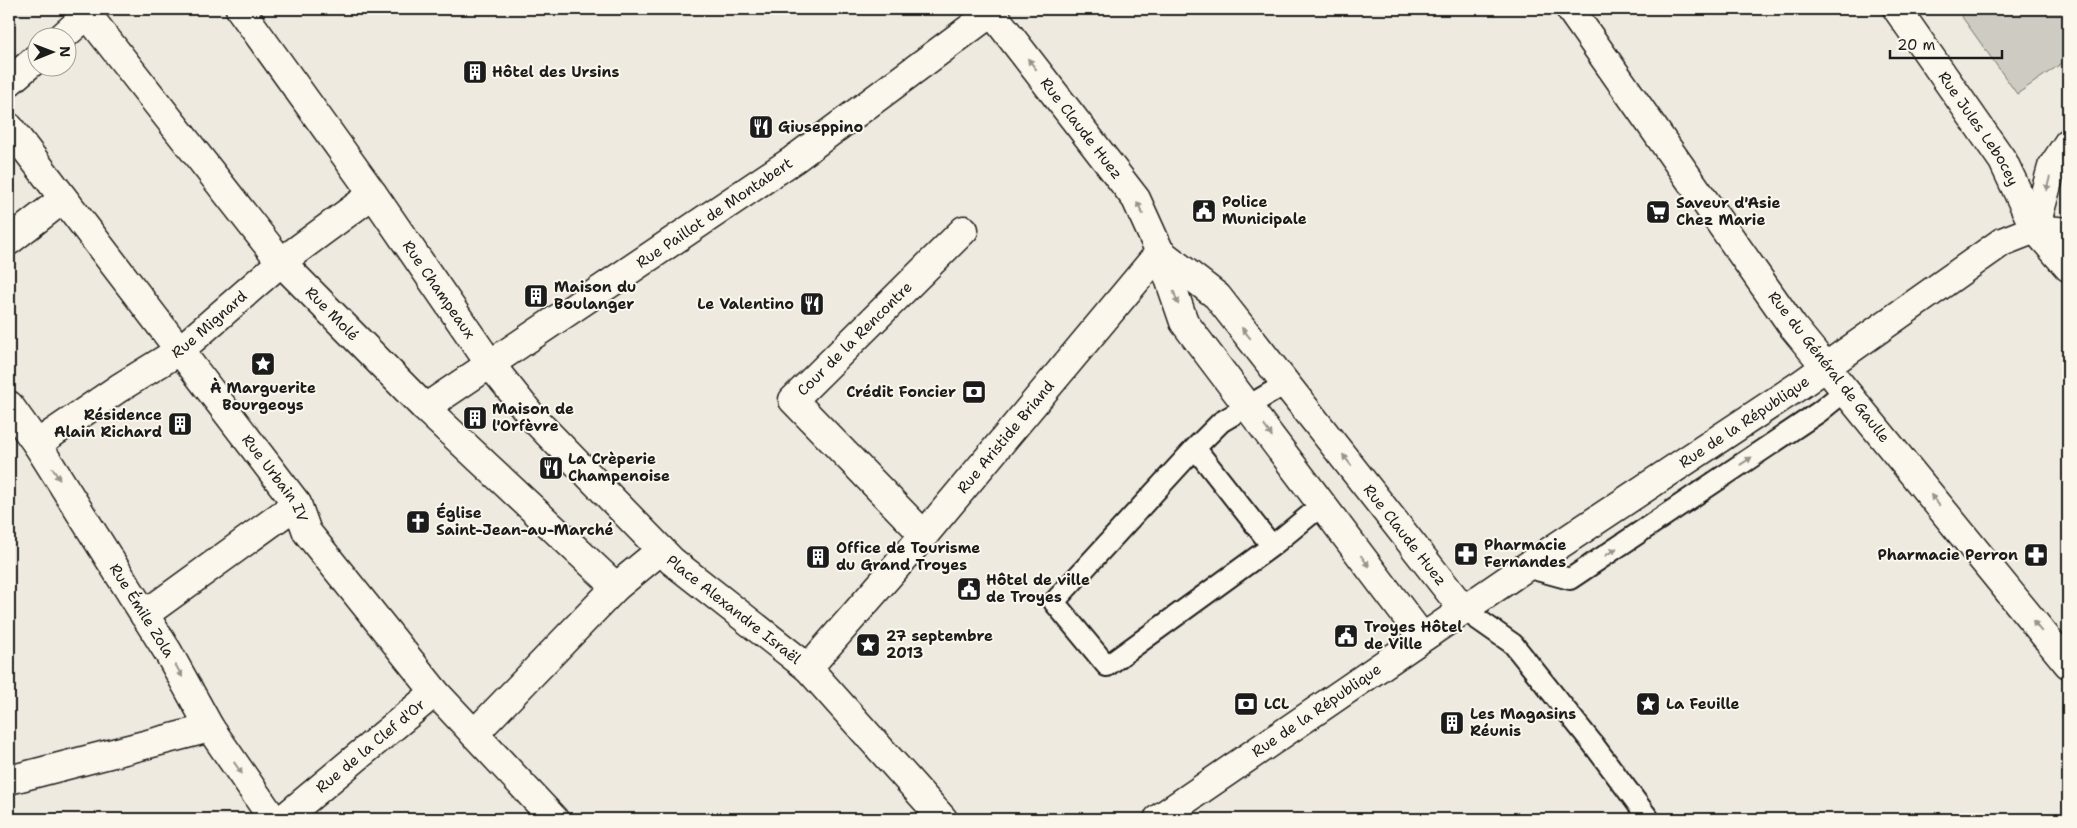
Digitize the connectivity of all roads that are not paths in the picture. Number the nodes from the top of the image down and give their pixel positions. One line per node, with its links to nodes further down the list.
1 (240, 9): 11 (street, Rue Champeaux)
2 (1570, 9): 22 (street, Rue du Général de Gaulle)
3 (1897, 9): 13 (street, Rue Jules Lebocey)
4 (992, 10): 17 (street, Rue Claude Huez, one-way to 4); 21 (street, Rue Paillot de Montabert)
5 (85, 12): 6 (street); 18 (street, Rue Molé)
6 (70, 28)
7 (28, 66): 8 (street)
8 (9, 82)
9 (9, 127): 12 (street, Rue Urbain IV)
10 (2068, 143): 13 (street, one-way to 13)
11 (373, 194): 18 (street, Rue Mignard); 21 (street, Rue Champeaux)
12 (63, 198): 16 (street); 20 (street, Rue Urbain IV)
13 (2035, 229): 15 (street); 19 (street, Rue Jules Lebocey); 22 (street, Rue de la République)
14 (964, 230): 32 (street, Cour de la Rencontre)
15 (2068, 232)
16 (9, 241)
17 (1160, 252): 23 (street, Rue Claude Huez, one-way to 17); 26 (street, Rue Claude Huez, one-way to 26); 32 (street, Rue Aristide Briand)
18 (281, 262): 20 (street, Rue Mignard); 27 (street, Rue Molé)
19 (2068, 266)
20 (179, 351): 28 (street, Rue Mignard); 30 (street, Rue Urbain IV)
21 (490, 364): 27 (street, Rue Paillot de Montabert); 34 (street, Rue Champeaux)
22 (1825, 366): 24 (street, Rue du Général de Gaulle); 35 (street, Rue de la République)
23 (1287, 383): 26 (lane); 37 (street, Rue Claude Huez, one-way to 23)
24 (1845, 391): 35 (lane, one-way to 24); 41 (street, Rue du Général de Gaulle, one-way to 24)
25 (9, 405): 28 (street, Rue Émile Zola)
26 (1248, 405): 29 (lane); 31 (street, Rue Claude Huez, one-way to 31)
27 (425, 408): 36 (street, Rue Molé)
28 (37, 444): 38 (street, Rue Émile Zola, one-way to 38)
29 (1195, 448): 33 (lane); 33 (lane)
30 (297, 504): 38 (street); 43 (street, Rue Urbain IV)
31 (1322, 505): 33 (lane); 40 (street, Rue Claude Huez, one-way to 40)
32 (924, 535): 39 (street, Rue Aristide Briand)
33 (1272, 546)
34 (661, 550): 36 (street); 42 (street, Place Alexandre Israël)
35 (1526, 566): 37 (street, Rue de la République)
36 (616, 587): 45 (street)
37 (1463, 609): 40 (street, Rue de la République); 52 (lane, Rue Claude Huez)
38 (144, 615): 44 (street, Rue Émile Zola, one-way to 44)
39 (849, 620): 42 (street, Place Alexandre Israël)
40 (1422, 637): 51 (street, Rue de la République)
41 (2068, 664)
42 (808, 668): 50 (street, Place Alexandre Israël)
43 (435, 692): 45 (street, Rue Urbain IV); 48 (street, Rue de la Clef d'Or)
44 (210, 728): 46 (street); 47 (street, Rue Émile Zola, one-way to 47)
45 (474, 734): 49 (street, Rue Urbain IV)
46 (9, 780)
47 (273, 819)
48 (283, 819)
49 (554, 819)
50 (943, 819)
51 (1158, 819)
52 (1649, 819)

